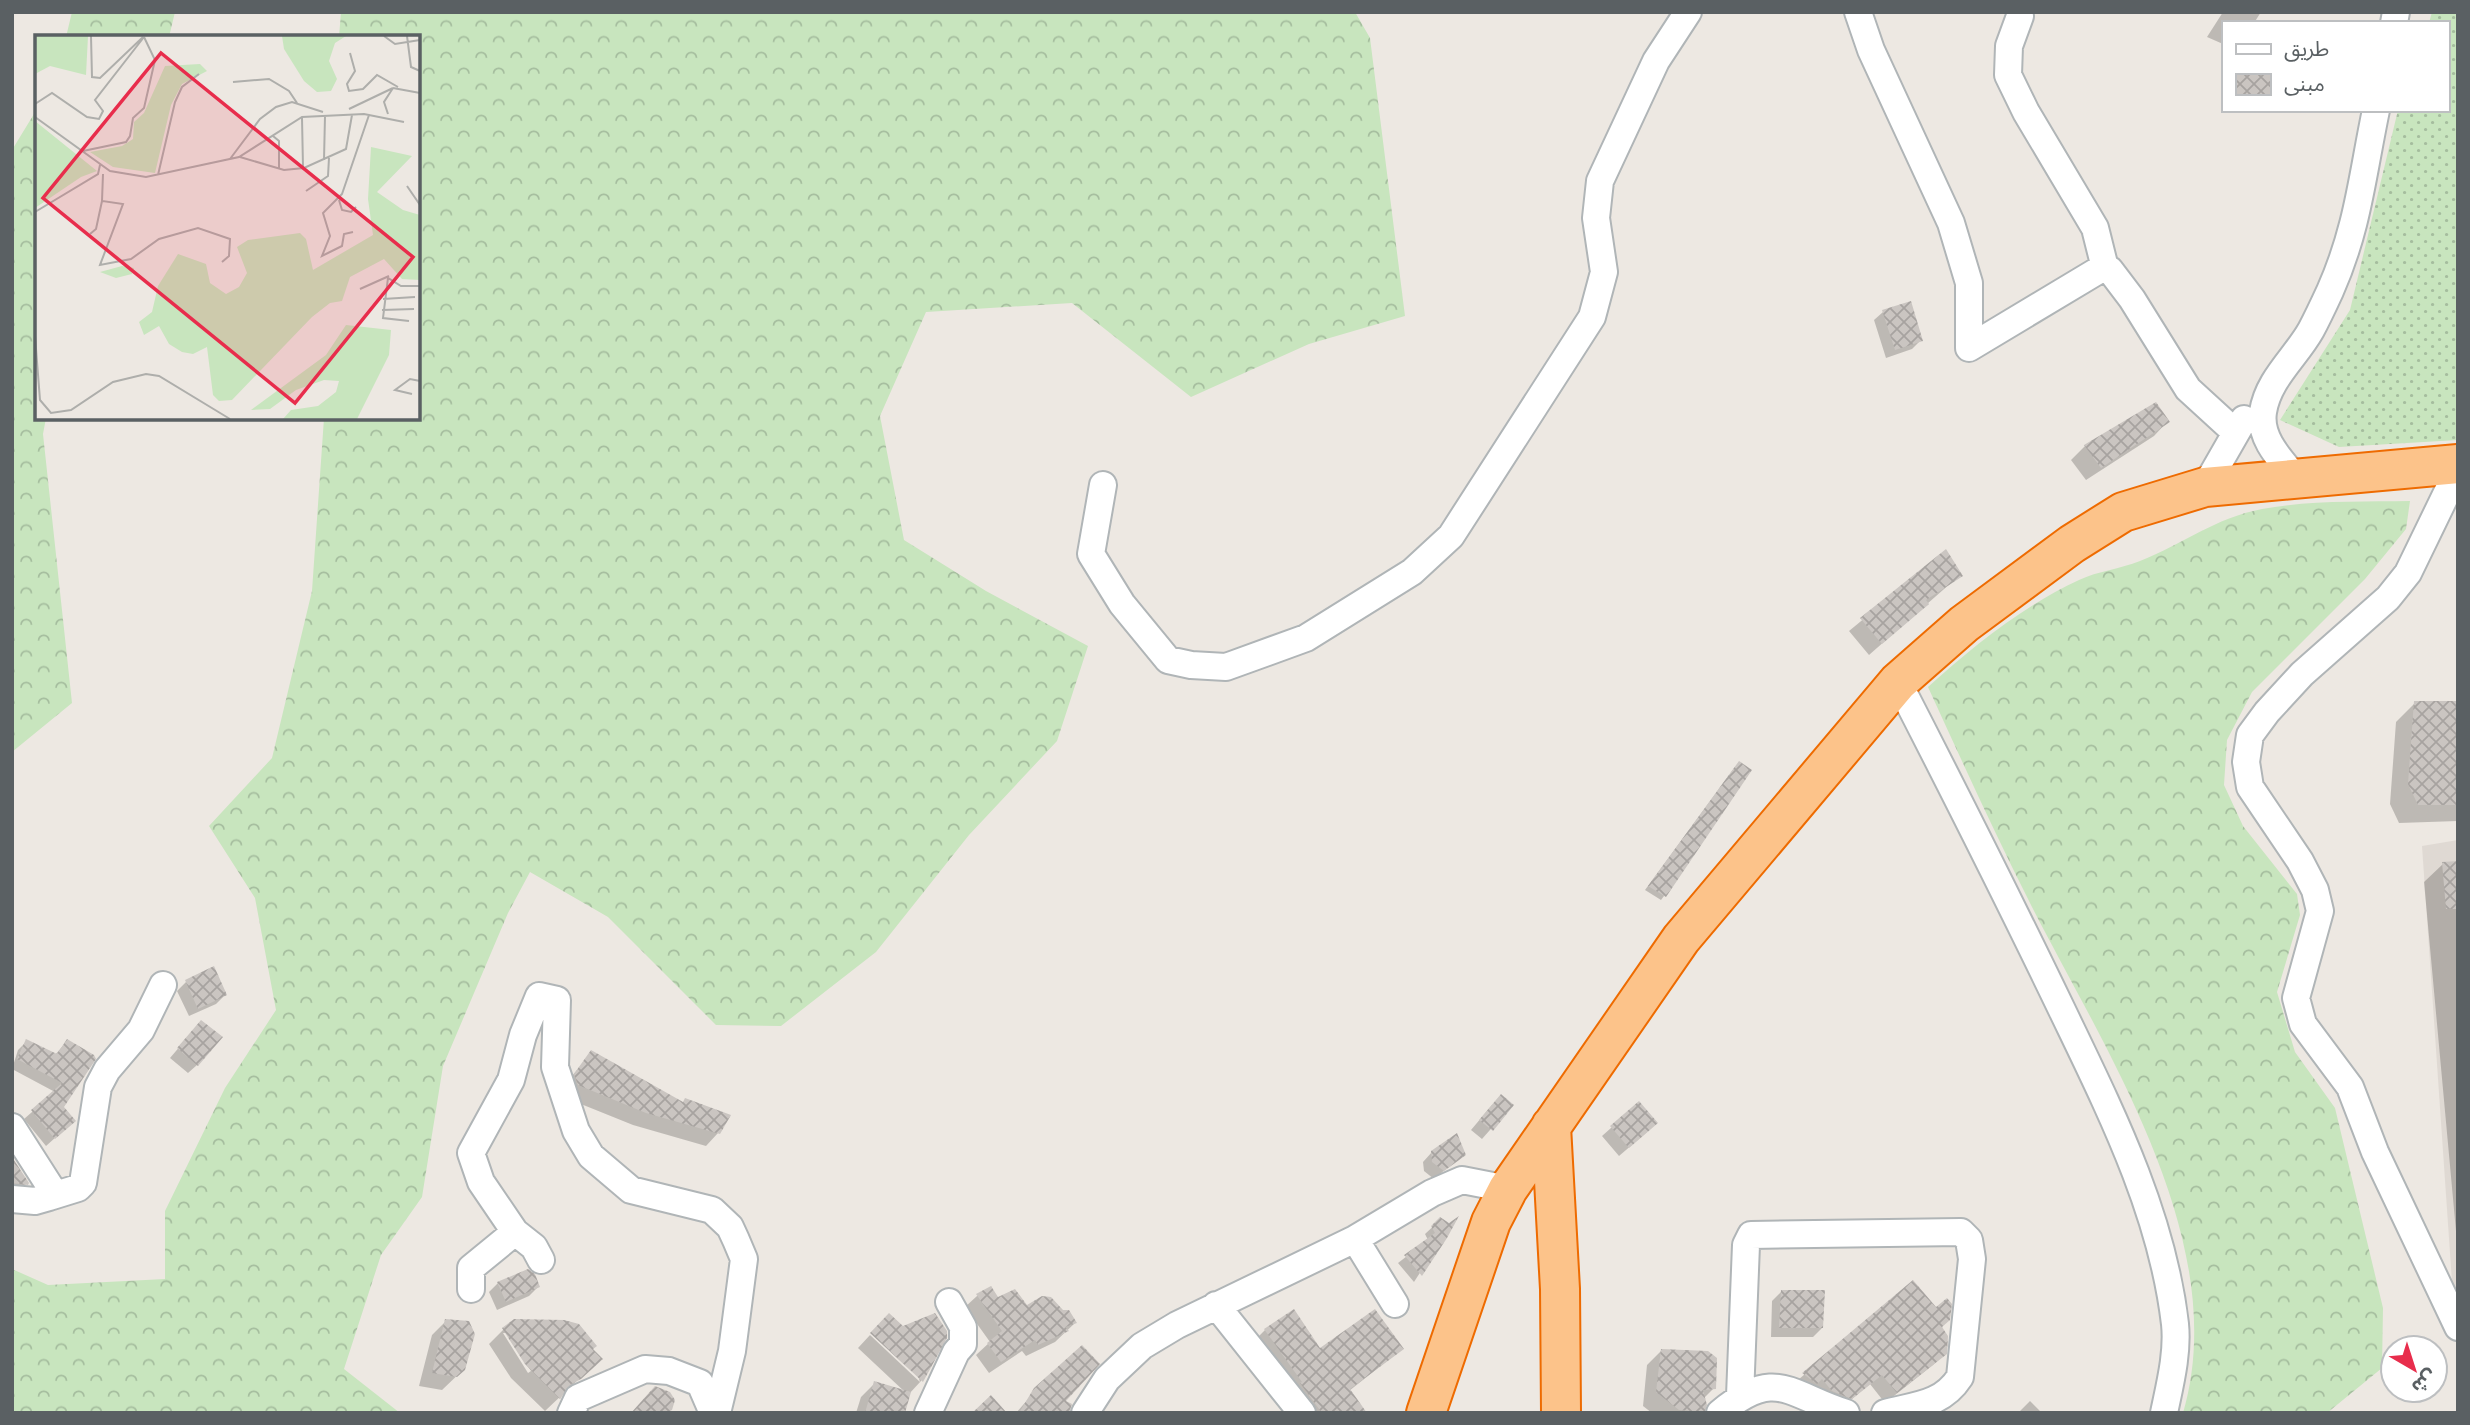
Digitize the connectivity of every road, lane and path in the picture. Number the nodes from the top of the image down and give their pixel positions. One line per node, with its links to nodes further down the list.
1 (1688, 12): 11 (street)
2 (1857, 12): 5 (street)
3 (2020, 16): 5 (street)
4 (2376, 112): 6 (street)
5 (2105, 268): 7 (street)
6 (2272, 385): 7 (street); 10 (street)
7 (2235, 432): 12 (street)
8 (2458, 464): 10 (highway)
9 (2458, 470): 28 (street)
10 (2295, 477): 12 (highway)
11 (1103, 485)
12 (2205, 487): 13 (highway)
13 (1898, 682): 15 (highway); 40 (street)
14 (163, 985): 18 (street)
15 (1551, 1126): 17 (highway); 20 (highway)
16 (12, 1127): 18 (street)
17 (1508, 1189): 20 (highway); 22 (street); 35 (highway)
18 (49, 1196): 19 (street)
19 (12, 1199)
20 (1557, 1209): 36 (highway)
21 (515, 1232): 23 (street); 24 (street); 31 (street)
22 (1355, 1239): 26 (street); 27 (street)
23 (541, 1260)
24 (471, 1289)
25 (949, 1302): 32 (street)
26 (1395, 1304)
27 (1216, 1305): 33 (street); 34 (street)
28 (2458, 1327)
29 (1740, 1396): 37 (street); 38 (street); 39 (street)
30 (571, 1413): 31 (street)
31 (715, 1413)
32 (928, 1413)
33 (1085, 1413)
34 (1302, 1413)
35 (1426, 1413)
36 (1561, 1413)
37 (1720, 1413)
38 (1846, 1413)
39 (1885, 1413)
40 (2164, 1413)

